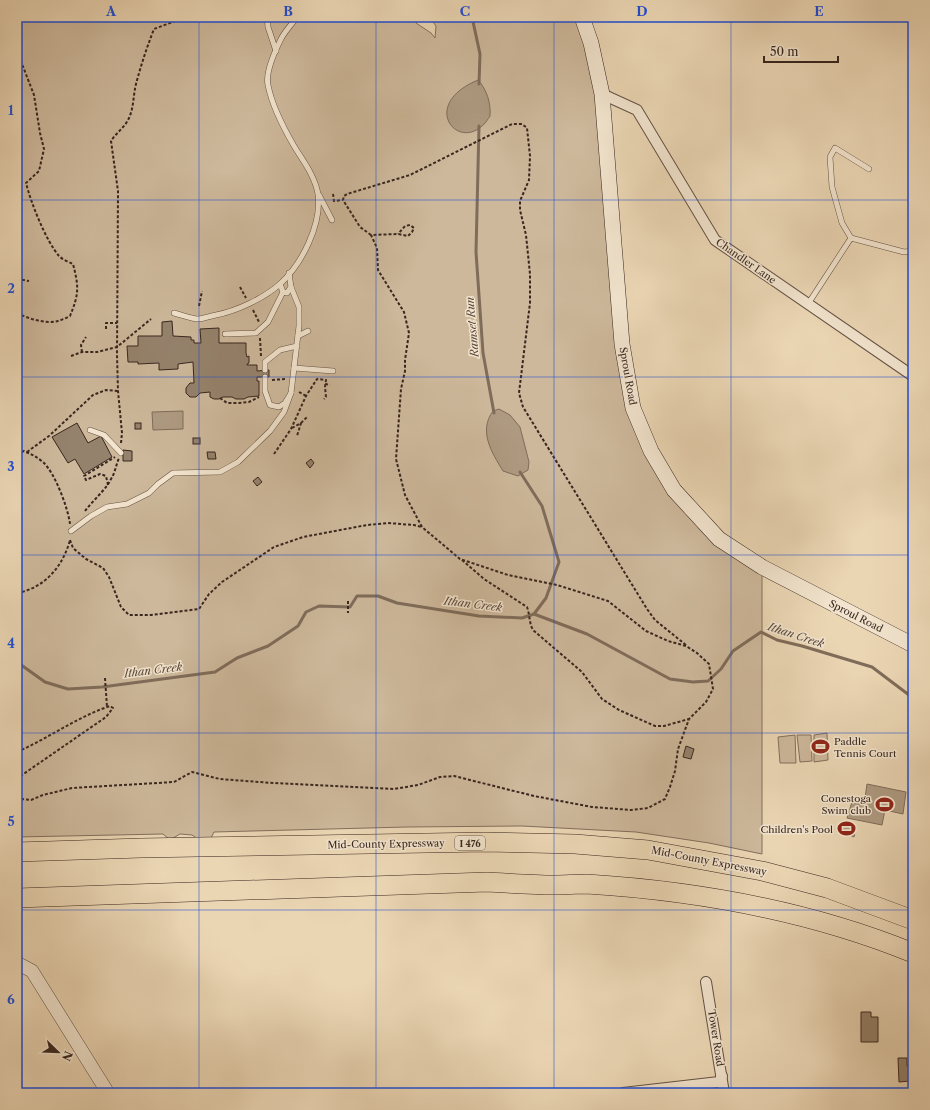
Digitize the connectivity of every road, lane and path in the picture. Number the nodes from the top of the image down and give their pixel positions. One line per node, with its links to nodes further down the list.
1 (186, 17): 34 (path)
2 (189, 17): 3 (path)
3 (224, 17)
4 (267, 17): 8 (lane)
5 (297, 17): 8 (lane)
6 (582, 17): 9 (main road, Sproul Road)
7 (17, 51): 31 (path)
8 (276, 51): 11 (lane)
9 (602, 94): 28 (street, Chandler Lane); 78 (main road, Sproul Road)
10 (869, 169): 17 (lane)
11 (318, 192): 14 (lane); 19 (lane)
12 (333, 194): 13 (path)
13 (343, 200): 16 (path); 79 (path)
14 (332, 220)
15 (398, 234): 15 (path); 16 (path)
16 (371, 235): 71 (path)
17 (851, 238): 18 (lane); 28 (lane)
18 (913, 251)
19 (289, 273): 22 (lane); 24 (lane)
20 (17, 279): 21 (path)
21 (29, 281)
22 (280, 284): 26 (lane); 32 (lane)
23 (240, 287): 27 (path)
24 (291, 287): 26 (lane); 40 (lane)
25 (202, 291): 29 (path)
26 (283, 292): 38 (lane)
27 (247, 299)
28 (808, 304): 50 (street, Chandler Lane)
29 (199, 306)
30 (252, 309): 35 (path)
31 (17, 313)
32 (174, 313)
33 (151, 319): 43 (path)
34 (117, 323): 36 (path); 43 (path)
35 (260, 323)
36 (106, 328)
37 (308, 331): 40 (lane)
38 (225, 334)
39 (260, 336): 46 (path)
40 (298, 336): 42 (lane)
41 (86, 337): 44 (path)
42 (297, 346): 47 (lane); 48 (lane)
43 (117, 347): 44 (path); 55 (path)
44 (82, 352): 45 (path)
45 (71, 356)
46 (261, 359)
47 (294, 368): 49 (lane); 52 (lane)
48 (265, 370)
49 (333, 371)
50 (913, 376)
51 (265, 378): 52 (path); 56 (lane)
52 (293, 379): 56 (lane)
53 (325, 384): 54 (path); 59 (path); 62 (path)
54 (330, 385)
55 (118, 392): 65 (path); 66 (path)
56 (291, 393): 72 (lane)
57 (259, 397): 58 (path)
58 (220, 398)
59 (324, 399)
60 (307, 417): 61 (path)
61 (301, 424): 62 (path); 64 (path)
62 (290, 429): 68 (path)
63 (90, 430): 66 (lane)
64 (298, 436)
65 (27, 452): 67 (path); 72 (path)
66 (120, 453): 69 (path); 69 (path)
67 (17, 454)
68 (274, 454)
69 (108, 485): 70 (path)
70 (84, 512)
71 (422, 527): 73 (path); 74 (path)
72 (71, 531): 73 (path)
73 (70, 540): 75 (path)
74 (460, 559): 79 (path); 82 (path)
75 (17, 593)
76 (348, 601): 77 (path)
77 (348, 613)
78 (913, 645)
79 (686, 646): 82 (path)
80 (105, 679): 81 (path)
81 (107, 707): 83 (path); 84 (path)
82 (689, 718): 85 (path)
83 (17, 752)
84 (17, 779)
85 (17, 796)
86 (17, 852): 88 (highway, Mid-County Expressway / I 476)
87 (17, 898): 89 (highway)
88 (913, 920)
89 (913, 953)
90 (17, 964): 93 (street)
91 (706, 982): 92 (street, Tower Road)
92 (722, 1076): 94 (street); 95 (street, Tower Road)
93 (108, 1093)
94 (623, 1093)
95 (724, 1093)

